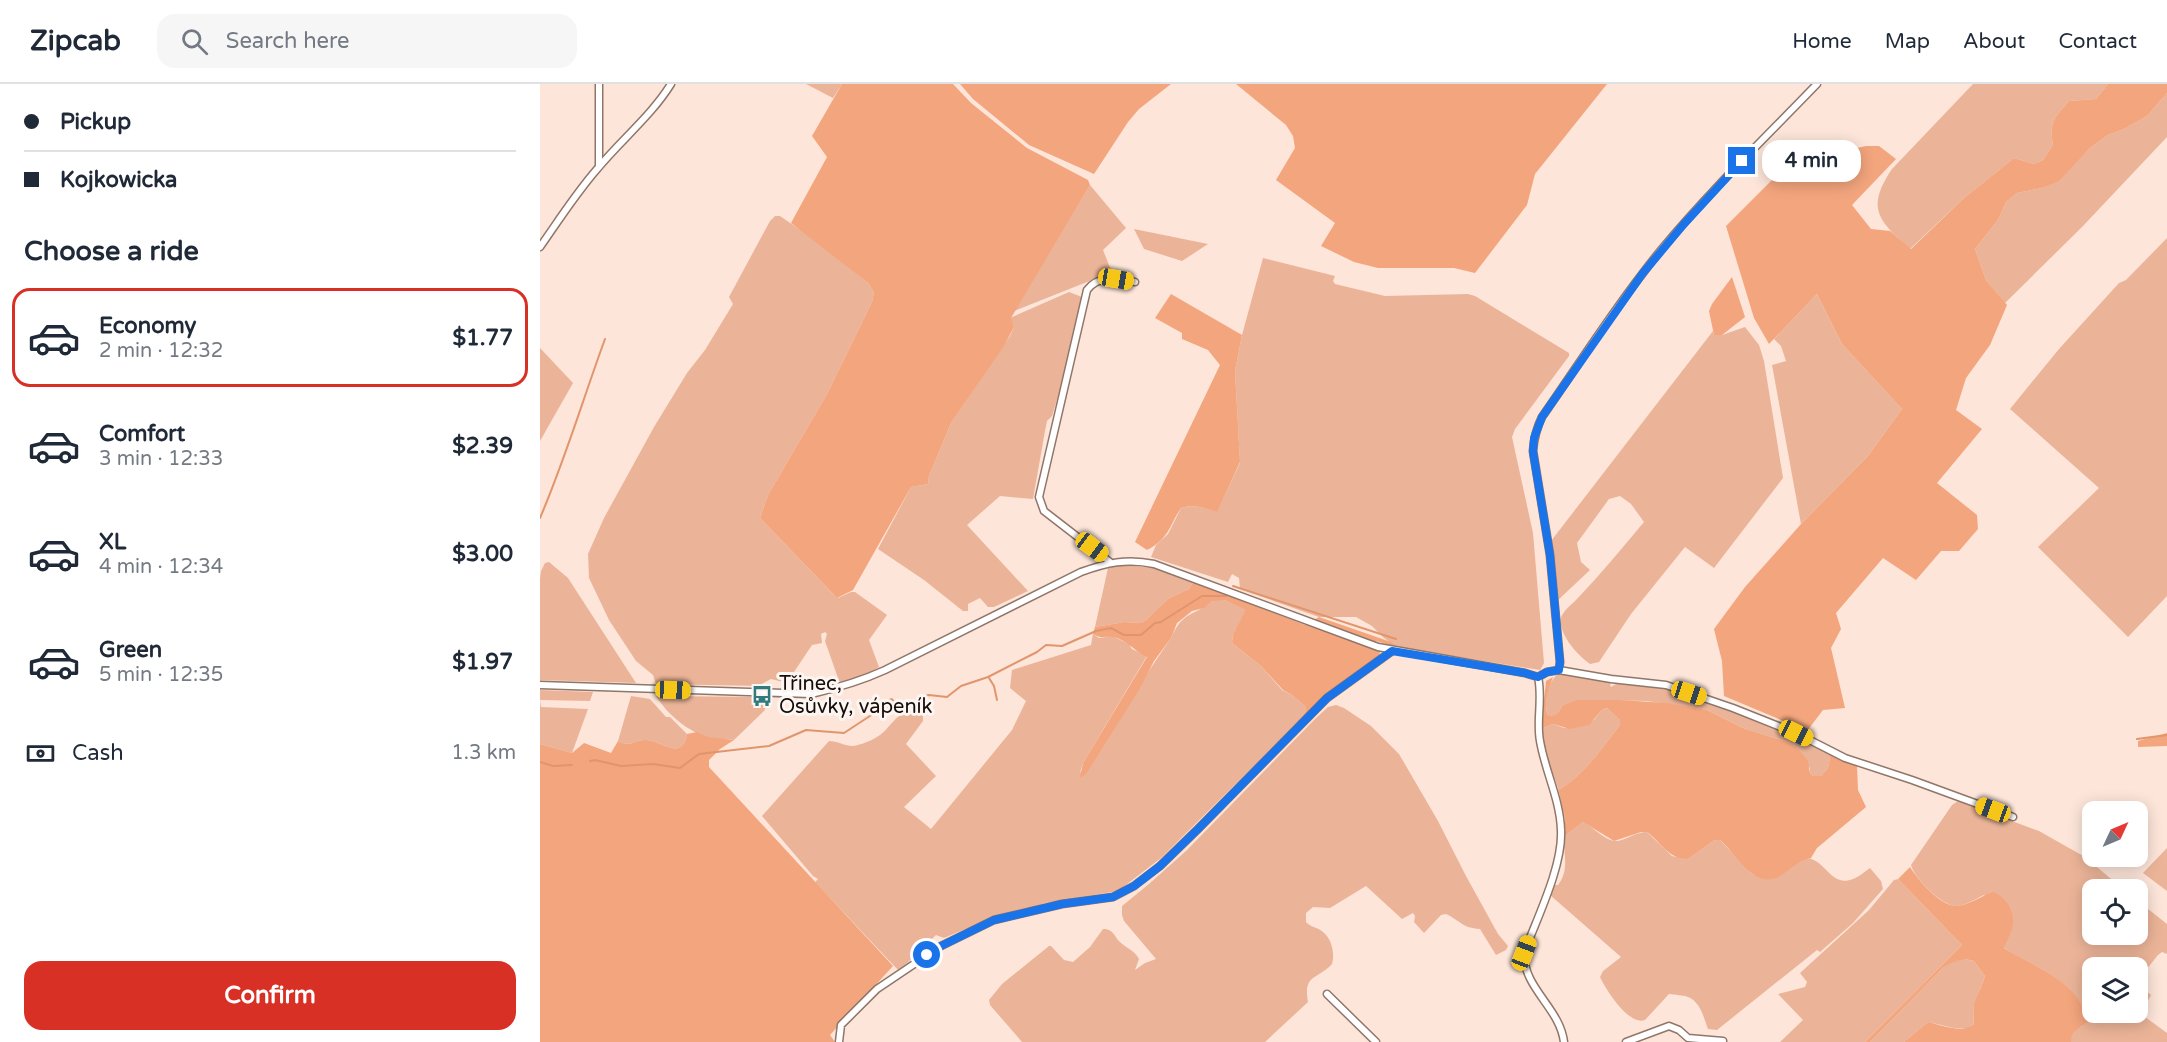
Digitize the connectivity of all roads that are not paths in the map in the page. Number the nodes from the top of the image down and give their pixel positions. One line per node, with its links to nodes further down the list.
1 (599, 84): 4 (street)
2 (671, 84): 4 (street)
3 (1817, 84): 9 (street)
4 (599, 166): 5 (street)
5 (540, 247)
6 (1135, 282): 7 (street)
7 (1110, 562): 8 (street); 11 (street)
8 (1392, 651): 10 (street); 15 (street)
9 (1559, 670): 10 (street); 12 (street)
10 (1538, 677): 17 (street)
11 (540, 685)
12 (2013, 817)
13 (1327, 994): 16 (street)
14 (1723, 1041): 18 (street)
15 (839, 1042)
16 (1376, 1042)
17 (1564, 1042)
18 (1626, 1042)

